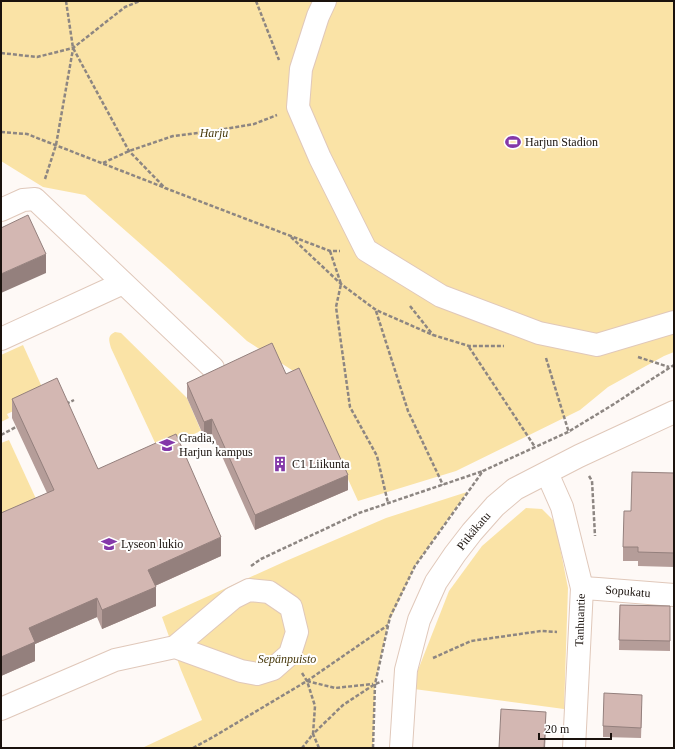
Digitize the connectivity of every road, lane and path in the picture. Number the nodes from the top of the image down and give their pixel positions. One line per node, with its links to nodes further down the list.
1 (66, 1): 5 (path)
2 (140, 1): 5 (path)
3 (256, 1): 7 (path)
4 (325, 1): 8 (street)
5 (73, 48): 6 (path); 10 (path); 11 (path)
6 (1, 53)
7 (281, 65)
8 (298, 107): 11 (path); 16 (street)
9 (1, 132): 10 (path)
10 (56, 145): 12 (path); 14 (path)
11 (129, 151): 12 (path); 13 (path)
12 (103, 164): 13 (path)
13 (165, 188): 17 (path)
14 (35, 199): 15 (street); 18 (street)
15 (1, 210)
16 (366, 250): 17 (path); 21 (street)
17 (330, 251): 35 (path)
18 (123, 283): 22 (street); 24 (street)
19 (376, 310): 34 (path)
20 (674, 322): 21 (street)
21 (538, 333): 29 (path)
22 (1, 339)
23 (469, 346): 31 (path)
24 (213, 368)
25 (74, 400): 26 (path)
26 (61, 406)
27 (674, 412): 33 (street, Pitkäkatu)
28 (16, 427): 30 (path)
29 (568, 432)
30 (1, 435)
31 (535, 447)
32 (483, 471): 34 (path)
33 (547, 473): 37 (street, Tanhuantie); 41 (street, Pitkäkatu)
34 (443, 485): 35 (path)
35 (388, 503): 36 (path)
36 (261, 559)
37 (582, 588): 38 (street, Sopukatu); 39 (street, Tanhuantie)
38 (674, 595)
39 (580, 633): 41 (path); 51 (street, Tanhuantie)
40 (175, 646): 40 (street); 44 (street)
41 (406, 670): 50 (street, Pitkäkatu)
42 (307, 681): 43 (path); 43 (path); 45 (path); 46 (path)
43 (375, 684): 45 (path); 49 (path)
44 (1, 709)
45 (313, 734): 47 (path); 48 (path)
46 (193, 748)
47 (302, 748)
48 (319, 748)
49 (373, 748)
50 (401, 748)
51 (574, 748)

